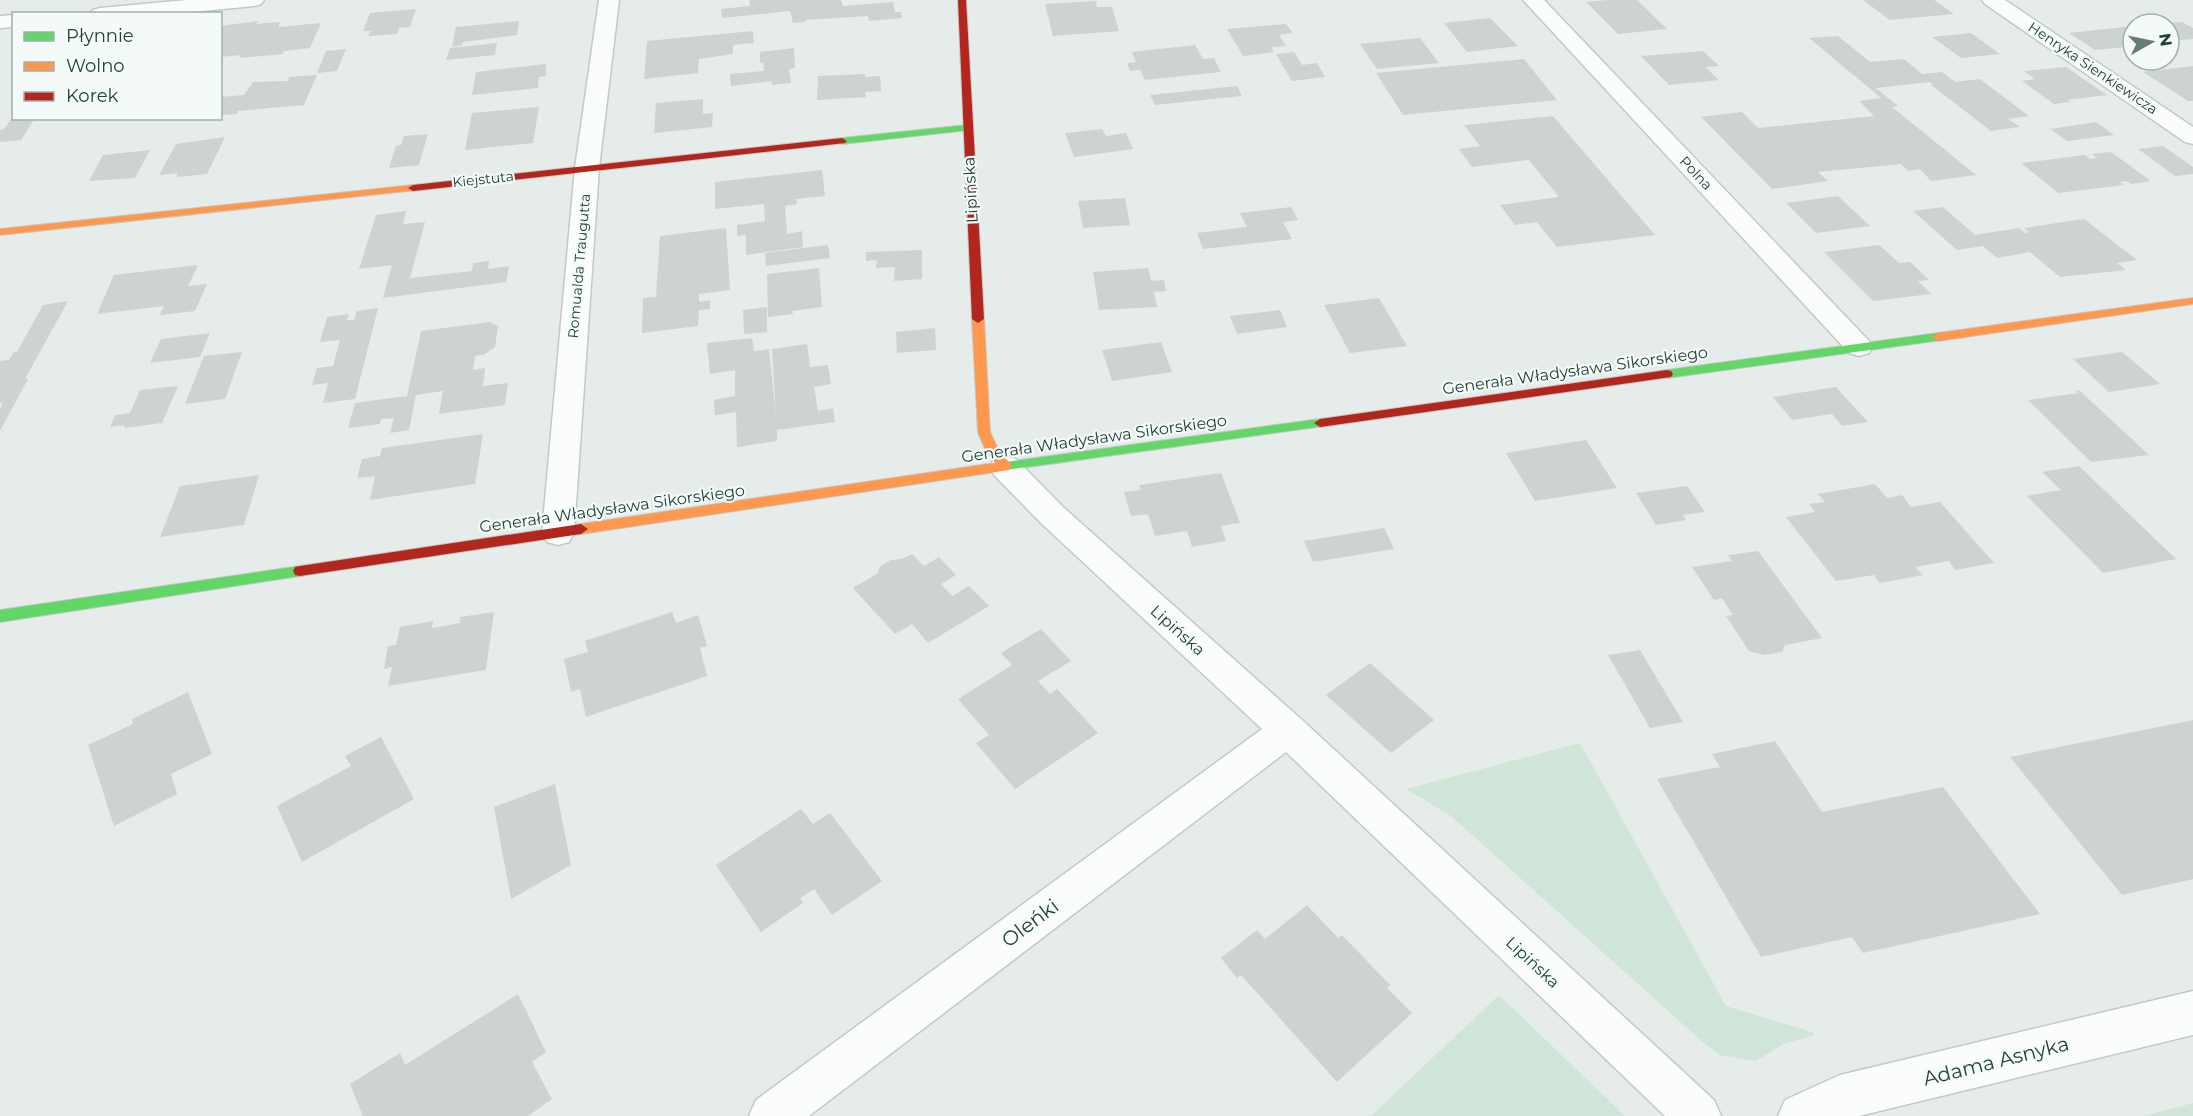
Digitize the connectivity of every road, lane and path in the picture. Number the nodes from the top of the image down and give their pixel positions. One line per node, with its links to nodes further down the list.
1 (255, 0): 6 (street)
2 (609, 0): 9 (street, Romualda Traugutta)
3 (962, 0): 7 (street, Lipińska)
4 (1533, 0): 12 (street, Polna)
5 (1992, 0): 8 (street, Henryka Sienkiewicza)
6 (122, 12)
7 (967, 128): 9 (street, Kiejstuta); 13 (street, Lipińska)
8 (2193, 137)
9 (587, 168): 10 (street, Kiejstuta); 14 (street, Romualda Traugutta)
10 (0, 232)
11 (2193, 301): 12 (street, Generała Władysława Sikorskiego)
12 (1859, 347): 13 (street, Generała Władysława Sikorskiego)
13 (1005, 467): 14 (street, Generała Władysława Sikorskiego); 16 (street, Lipińska)
14 (558, 533): 15 (street, Generała Władysława Sikorskiego)
15 (0, 616)
16 (1288, 730): 18 (street, Oleńki); 19 (street, Lipińska)
17 (2193, 1013): 20 (street, Adama Asnyka)
18 (772, 1116)
19 (1698, 1116)
20 (1801, 1116)

